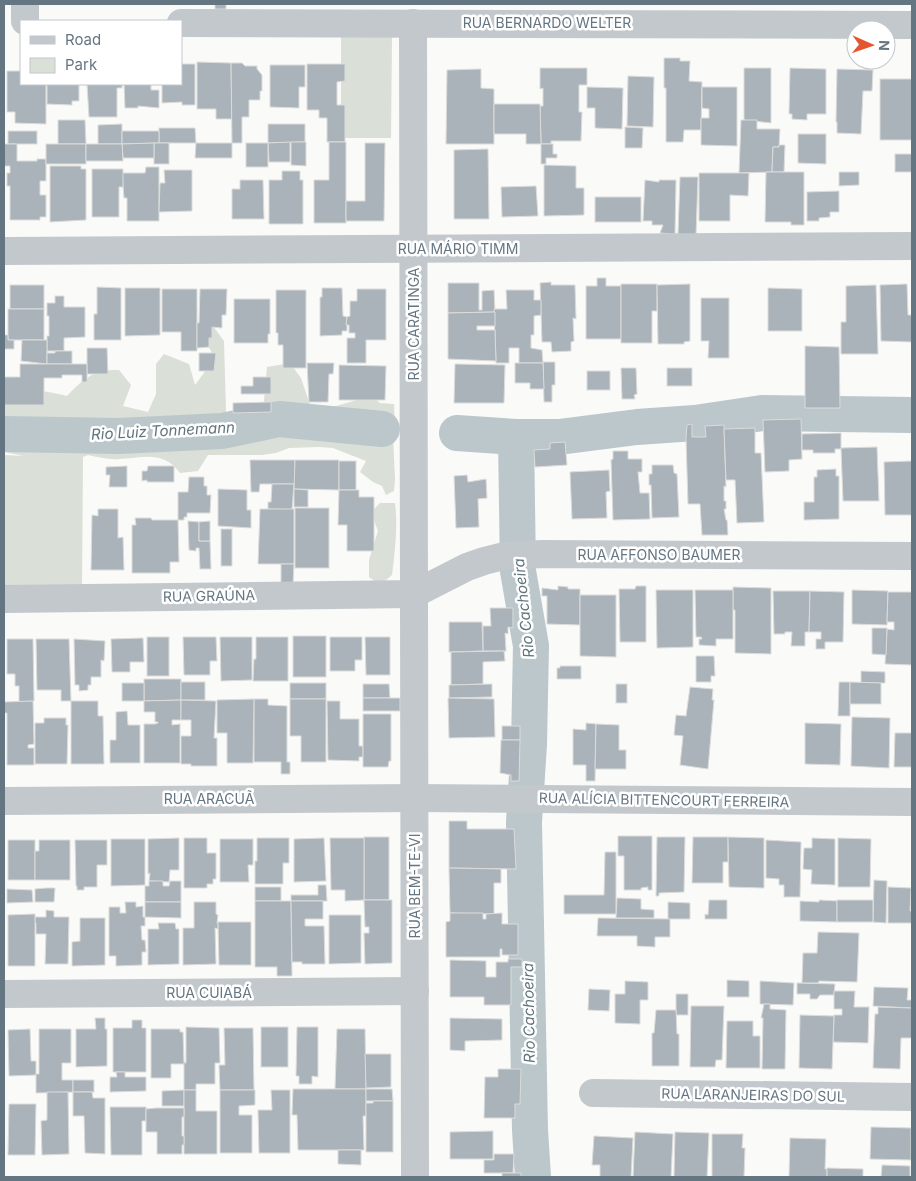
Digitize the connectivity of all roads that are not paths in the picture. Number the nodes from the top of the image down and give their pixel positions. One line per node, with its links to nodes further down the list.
1 (25, 4): 3 (street)
2 (696, 14): 7 (street, RUA BERNARDO WELTER); 8 (street, RUA BERNARDO WELTER)
3 (25, 20)
4 (4, 23): 5 (street)
5 (20, 23)
6 (182, 23): 7 (street, RUA BERNARDO WELTER)
7 (413, 23): 10 (street, RUA CARATINGA)
8 (912, 25)
9 (912, 246): 10 (street, RUA MÁRIO TIMM)
10 (414, 249): 11 (street, RUA MÁRIO TIMM); 13 (street, RUA CARATINGA)
11 (4, 251)
12 (912, 556): 13 (street, RUA AFFONSO BAUMER)
13 (414, 594): 14 (street, RUA GRAÚNA); 15 (street, RUA BEM-TE-VI)
14 (4, 599)
15 (415, 798): 16 (street, RUA ARACUÃ); 17 (street, RUA ALÍCIA BITTENCOURT FERREIRA); 18 (street, RUA BEM-TE-VI)
16 (4, 801)
17 (912, 802)
18 (415, 991): 19 (street, RUA CUIABÁ); 22 (street, RUA BEM-TE-VI)
19 (4, 994)
20 (593, 1093): 21 (street, RUA LARANJEIRAS DO SUL)
21 (912, 1097)
22 (415, 1177)

